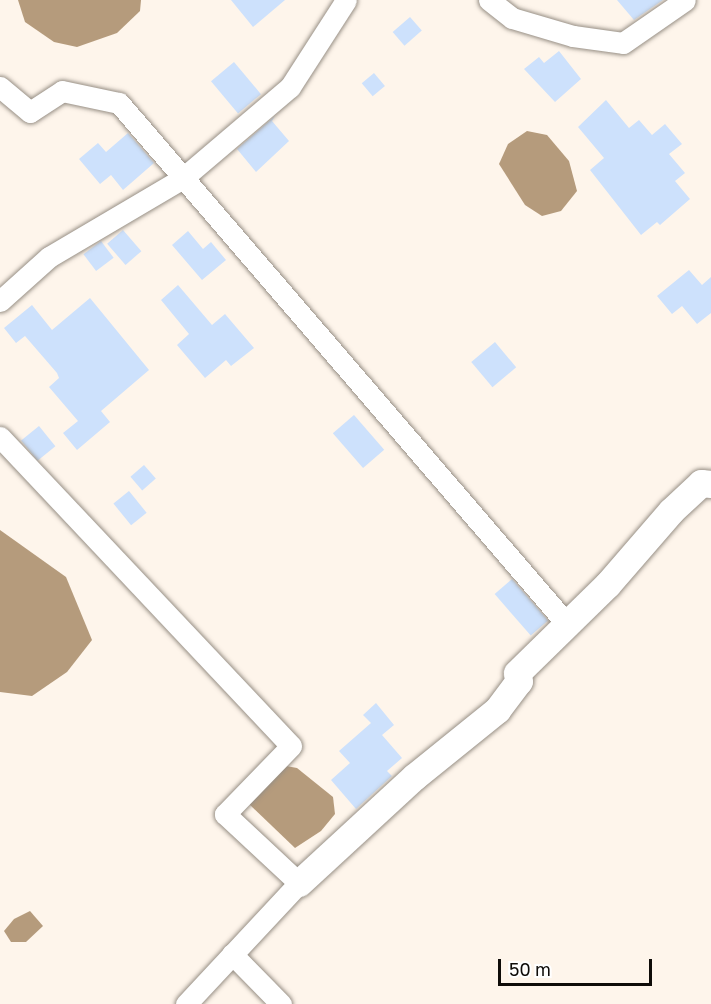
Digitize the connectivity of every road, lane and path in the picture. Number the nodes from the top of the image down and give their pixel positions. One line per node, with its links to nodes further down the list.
1 (346, 0): 5 (street)
2 (489, 0): 3 (street)
3 (685, 0)
4 (0, 87): 5 (street)
5 (183, 178): 6 (street); 9 (street)
6 (0, 301)
7 (0, 437): 10 (street)
8 (711, 484): 9 (street)
9 (567, 624): 10 (street)
10 (299, 883): 11 (street)
11 (232, 954): 12 (street); 13 (street)
12 (186, 1004)
13 (281, 1004)

